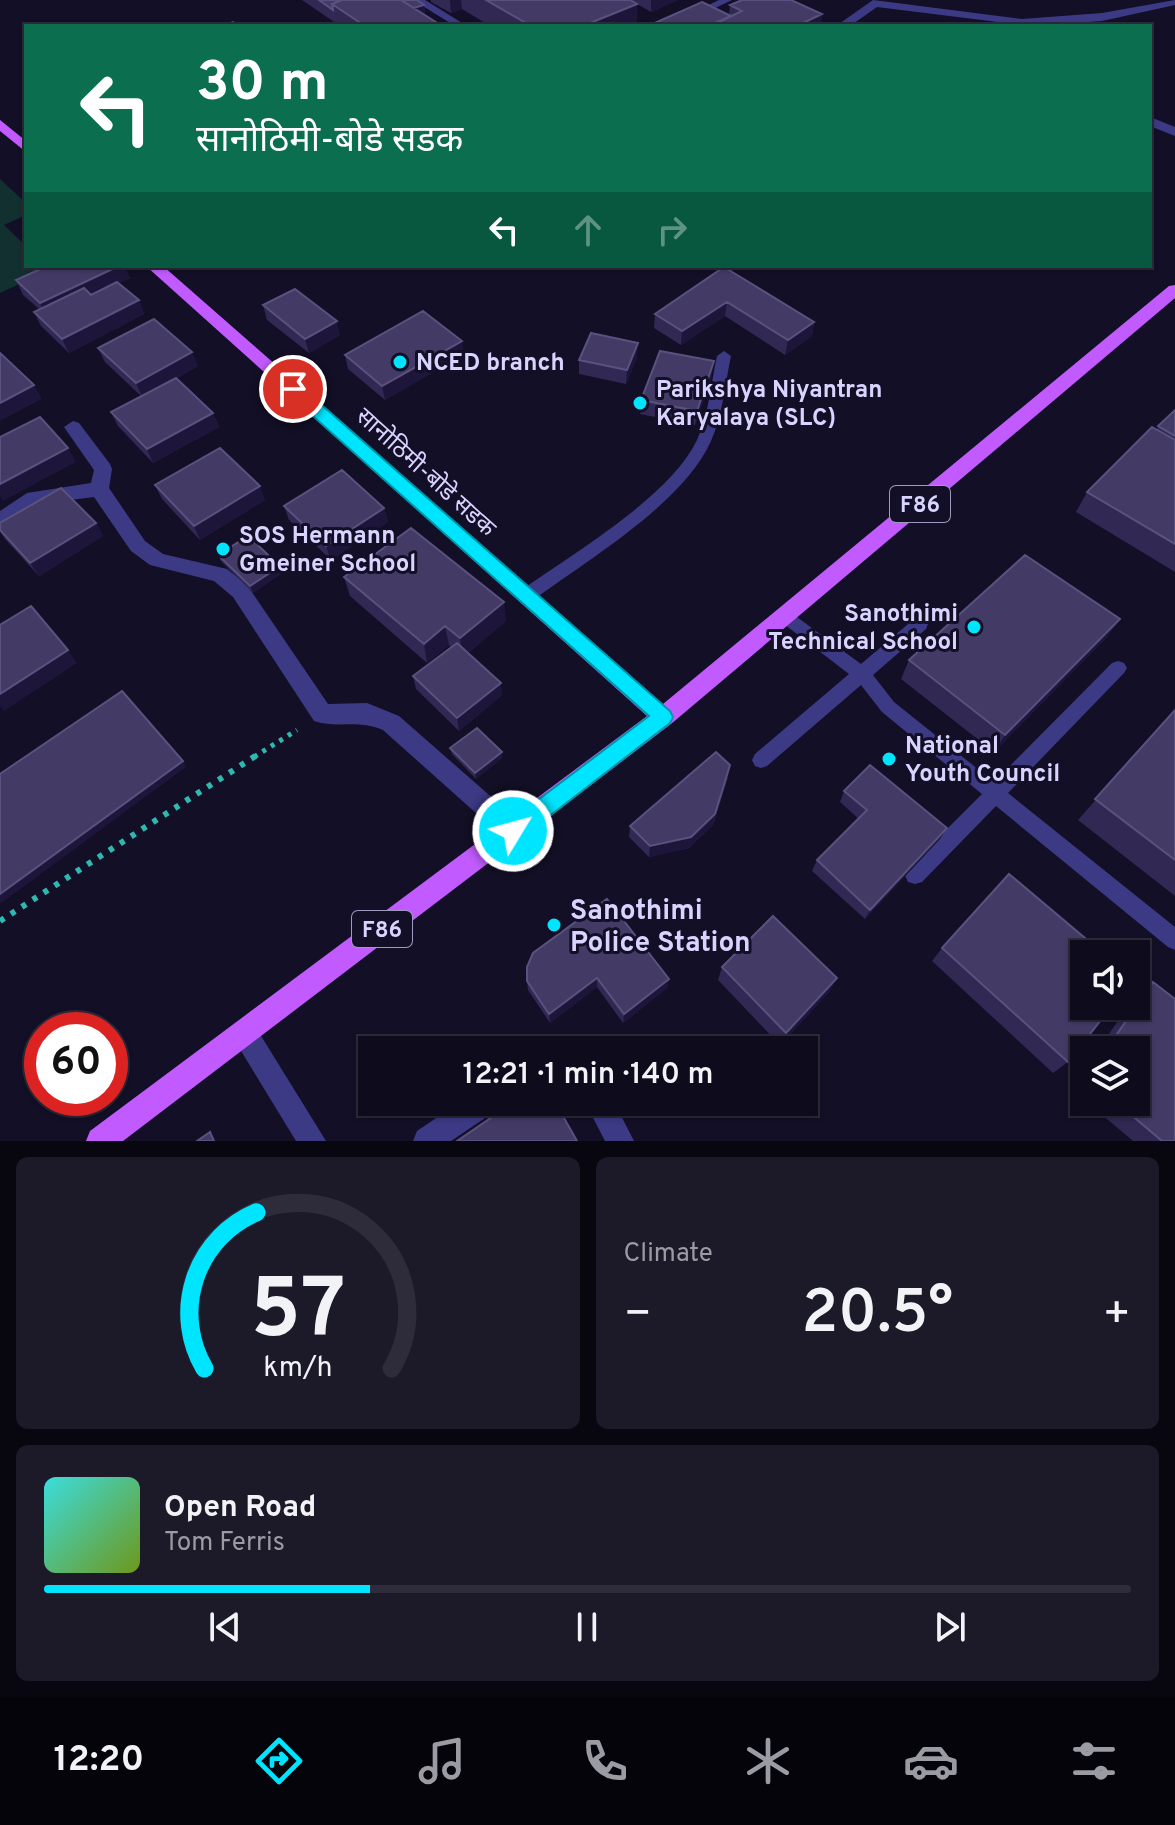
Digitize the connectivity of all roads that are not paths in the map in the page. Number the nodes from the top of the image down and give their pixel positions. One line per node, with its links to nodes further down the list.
1 (418, 0): 5 (lane)
2 (727, 0): 6 (lane)
3 (874, 1): 4 (street); 7 (street); 8 (street)
4 (1175, 1)
5 (459, 24)
6 (674, 24)
7 (845, 24)
8 (925, 24)
9 (1152, 122): 11 (street)
10 (0, 124): 12 (main road)
11 (1175, 132)
12 (24, 146)
13 (156, 268): 19 (main road, सानोठिमी-बोडे सडक)
14 (1175, 290): 20 (main road, F86)
15 (724, 356): 19 (lane)
16 (73, 427): 17 (street)
17 (99, 489): 18 (street); 27 (street)
18 (0, 521)
19 (526, 596): 24 (main road, सानोठिमी-बोडे सडक)
20 (786, 616): 23 (lane); 24 (main road, F86)
21 (920, 624): 23 (lane)
22 (1118, 668): 26 (lane)
23 (862, 674): 25 (lane); 26 (lane)
24 (663, 717): 27 (main road, F86)
25 (761, 760)
26 (995, 793): 28 (lane); 29 (lane)
27 (513, 831): 30 (main road, F86)
28 (915, 875)
29 (1175, 940)
30 (244, 1032): 33 (main road, F86); 34 (street)
31 (464, 1116): 35 (street)
32 (607, 1116): 36 (street)
33 (100, 1141)
34 (312, 1141)
35 (427, 1141)
36 (620, 1141)

